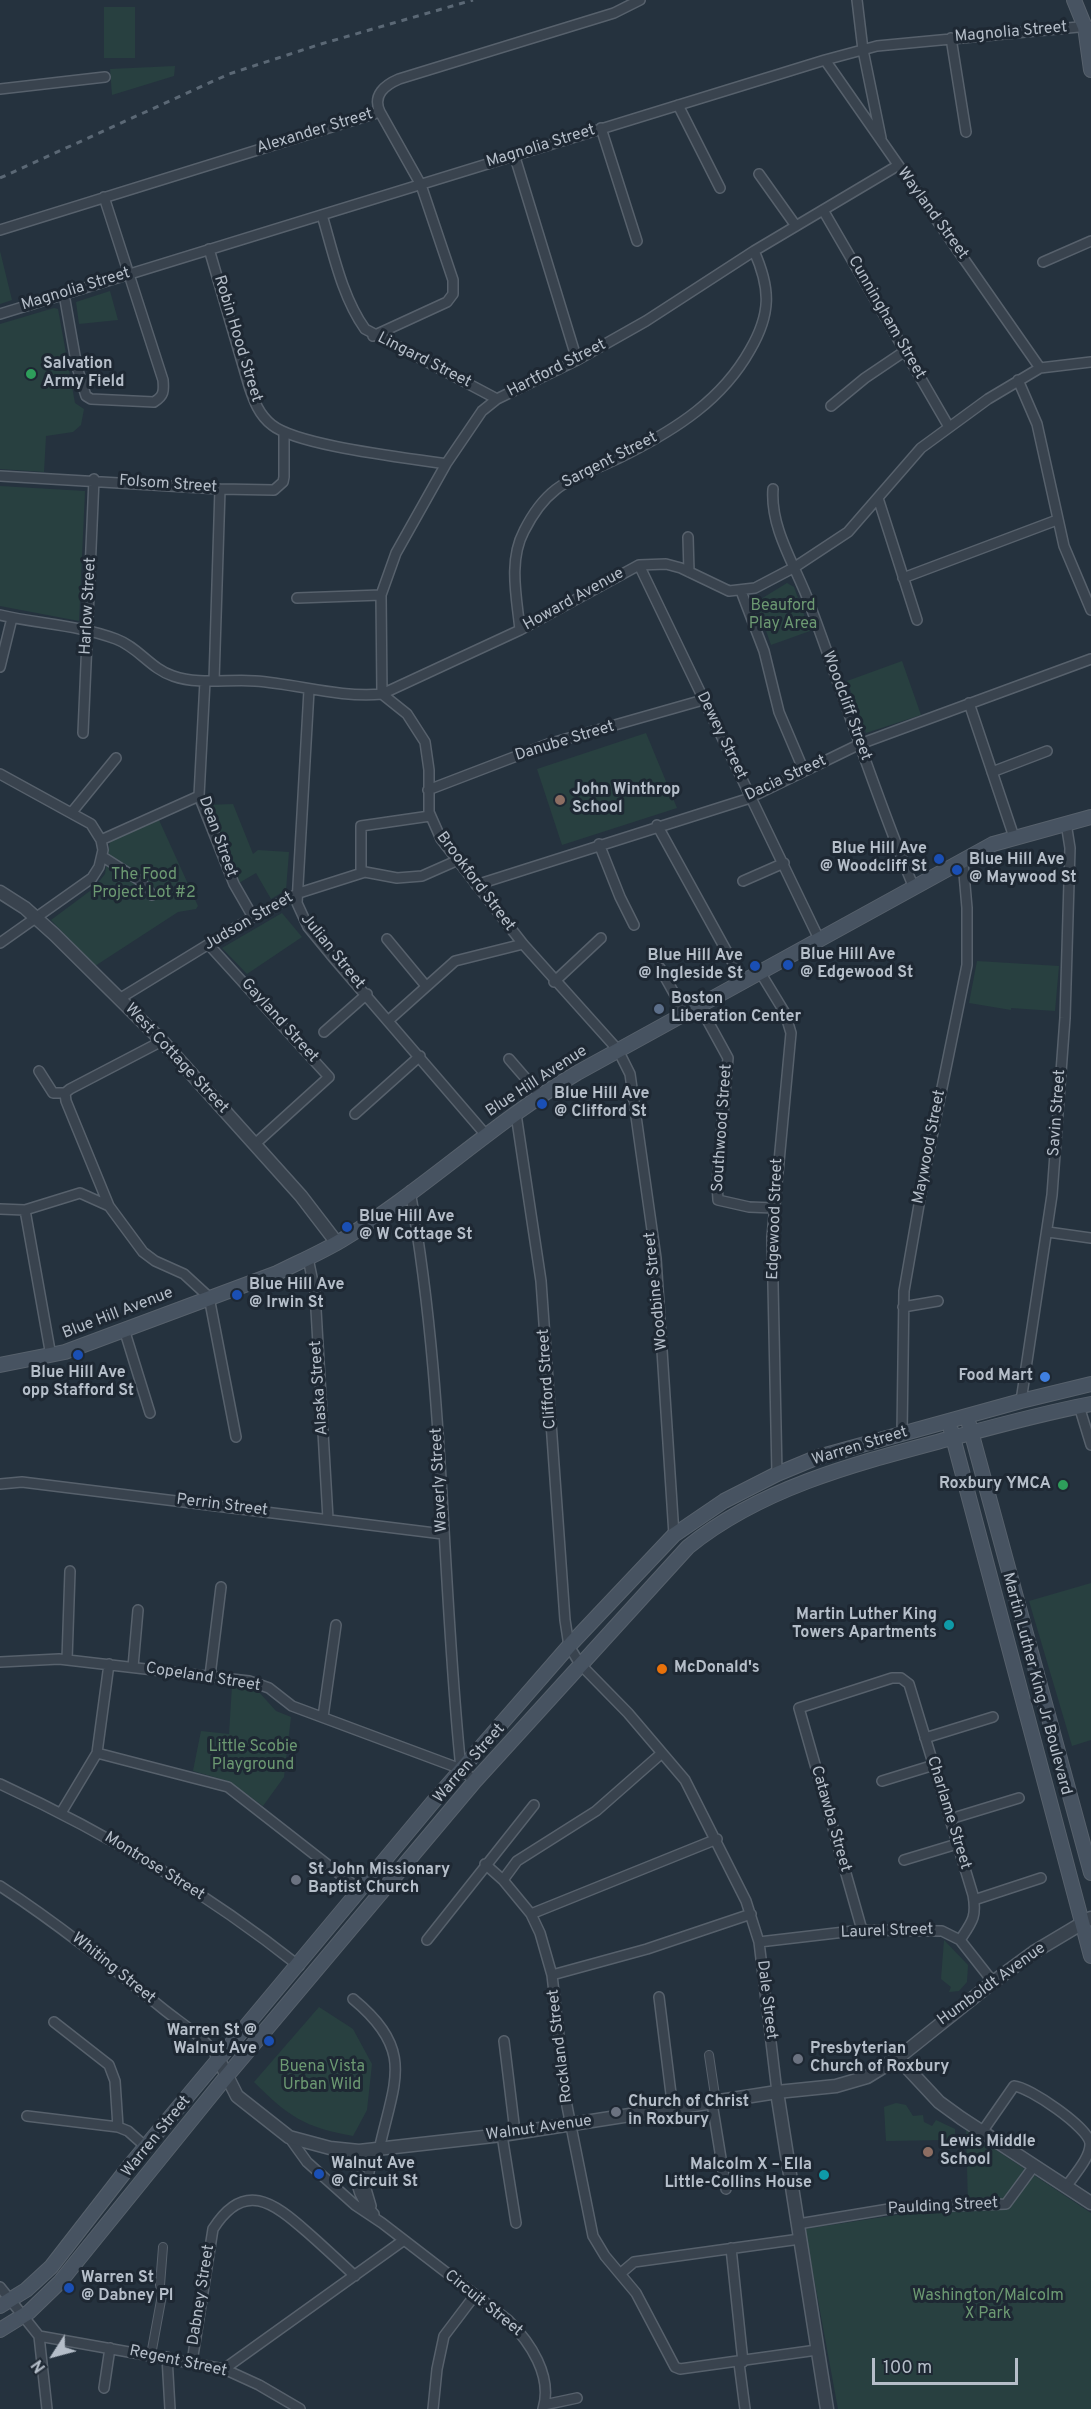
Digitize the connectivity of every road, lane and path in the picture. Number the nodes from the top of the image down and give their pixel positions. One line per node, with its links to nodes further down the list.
1 (640, 0): 12 (street, Alexander Street)
2 (857, 0): 6 (street)
3 (1074, 0): 4 (main road)
4 (1088, 26): 5 (street, Magnolia Street); 8 (main road)
5 (951, 38): 6 (street, Magnolia Street); 14 (street)
6 (863, 50): 7 (street, Magnolia Street); 15 (street)
7 (825, 60): 11 (street, Magnolia Street); 15 (street, Wayland Street)
8 (1091, 70)
9 (105, 77): 10 (street)
10 (0, 89)
11 (678, 105): 13 (street, Magnolia Street); 20 (street)
12 (380, 112): 19 (street); 21 (street, Alexander Street)
13 (602, 128): 16 (street, Magnolia Street); 26 (street)
14 (966, 132)
15 (882, 143): 17 (street, Wayland Street)
16 (514, 154): 19 (street, Magnolia Street); 36 (street)
17 (897, 166): 22 (street, Hartford Street); 38 (street, Wayland Street)
18 (759, 174): 24 (street)
19 (421, 185): 23 (street, Magnolia Street); 34 (street)
20 (720, 188)
21 (104, 197): 25 (street, Alexander Street); 31 (street)
22 (823, 210): 24 (street, Hartford Street); 35 (street, Cunningham Street)
23 (322, 215): 28 (street, Magnolia Street); 34 (street, Lingard Street)
24 (796, 226): 29 (street, Hartford Street)
25 (0, 230)
26 (637, 241)
27 (1091, 241): 30 (street)
28 (209, 249): 31 (street, Magnolia Street); 43 (street, Robin Hood Street)
29 (754, 251): 36 (street, Hartford Street); 64 (street, Sargent Street)
30 (1043, 262)
31 (130, 273): 32 (street, Magnolia Street); 32 (street)
32 (63, 294): 33 (street, Magnolia Street)
33 (0, 314)
34 (373, 336): 40 (street, Lingard Street)
35 (905, 351): 41 (street); 42 (street, Cunningham Street)
36 (577, 360): 40 (street, Hartford Street)
37 (1091, 362): 38 (street)
38 (1040, 368): 39 (street)
39 (1018, 380): 42 (street); 50 (street)
40 (497, 399): 44 (street, Hartford Street)
41 (831, 406)
42 (949, 427): 49 (street)
43 (284, 432): 44 (street, Robin Hood Street); 47 (street, Folsom Street)
44 (446, 464): 57 (street, Hartford Street)
45 (0, 476): 46 (street, Folsom Street)
46 (94, 479): 47 (street, Folsom Street); 63 (street, Harlow Street)
47 (220, 489): 67 (street, Dean Street)
48 (773, 489): 53 (street, Woodcliff Street)
49 (878, 498): 53 (street); 55 (street)
50 (1057, 520): 55 (street); 59 (street)
51 (688, 537): 54 (street)
52 (639, 565): 54 (street, Howard Avenue); 64 (street, Howard Avenue); 70 (street, Dewey Street)
53 (795, 567): 56 (street); 73 (street, Woodcliff Street)
54 (689, 572): 56 (street, Howard Avenue)
55 (903, 578): 62 (street)
56 (741, 591): 76 (street)
57 (381, 596): 58 (street); 69 (street, Hartford Street)
58 (297, 598)
59 (1091, 610)
60 (0, 615): 61 (street, Howard Avenue)
61 (12, 618): 63 (street, Howard Avenue); 66 (street)
62 (917, 620)
63 (88, 630): 67 (street, Howard Avenue); 72 (street, Harlow Street)
64 (520, 630): 69 (street, Howard Avenue)
65 (1091, 659): 71 (street, Dacia Street)
66 (0, 667)
67 (210, 681): 68 (street, Howard Avenue); 80 (street, Dean Street)
68 (309, 690): 69 (street, Howard Avenue); 99 (street, Julian Street)
69 (382, 694): 79 (street, Brookford Street)
70 (704, 700): 79 (street, Danube Street); 81 (street, Dewey Street)
71 (969, 704): 73 (street, Dacia Street); 77 (street)
72 (83, 733)
73 (860, 744): 76 (street, Dacia Street); 97 (street, Woodcliff Street)
74 (1047, 752): 77 (street)
75 (116, 758): 82 (street)
76 (804, 771): 81 (street, Dacia Street)
77 (992, 772): 87 (street)
78 (0, 774): 82 (street)
79 (428, 790): 83 (street, Brookford Street)
80 (200, 796): 88 (street); 102 (street, Dean Street)
81 (751, 797): 86 (street, Dacia Street); 93 (street, Dewey Street)
82 (72, 812): 88 (street)
83 (430, 816): 91 (street, Brookford Street); 94 (street)
84 (1091, 817): 85 (main road, Blue Hill Avenue)
85 (1066, 823): 87 (main road, Blue Hill Avenue); 137 (street, Savin Street)
86 (657, 825): 89 (street, Dacia Street); 112 (street)
87 (1014, 837): 92 (main road, Blue Hill Avenue)
88 (101, 840): 90 (street)
89 (599, 844): 96 (street, Dacia Street); 103 (street)
90 (103, 857): 100 (street); 101 (street)
91 (456, 861): 94 (street, Judson Street); 96 (street, Brookford Street)
92 (963, 862): 97 (main road, Blue Hill Avenue); 143 (street, Maywood Street)
93 (784, 863): 95 (street); 106 (street, Dewey Street)
94 (361, 873): 99 (street, Judson Street)
95 (743, 882)
96 (476, 885): 109 (street, Brookford Street)
97 (914, 888): 106 (main road, Blue Hill Avenue)
98 (0, 892): 101 (street, West Cottage Street)
99 (298, 893): 102 (street, Judson Street); 115 (street, Julian Street)
100 (152, 895)
101 (35, 917): 107 (street); 116 (street, West Cottage Street)
102 (253, 917): 108 (street, Judson Street)
103 (634, 925)
104 (387, 939): 114 (street)
105 (601, 939): 113 (street)
106 (819, 939): 111 (main road, Blue Hill Avenue)
107 (0, 943)
108 (210, 945): 116 (street, Judson Street); 131 (street, Gayland Street)
109 (522, 945): 113 (street, Brookford Street); 114 (street)
110 (660, 968): 118 (street)
111 (760, 972): 112 (main road, Blue Hill Avenue); 134 (street, Edgewood Street)
112 (743, 981): 117 (main road, Blue Hill Avenue)
113 (554, 982): 122 (street, Brookford Street)
114 (426, 986): 119 (street)
115 (367, 994): 119 (street, Julian Street); 120 (street)
116 (120, 999): 121 (street, West Cottage Street)
117 (699, 1005): 118 (main road, Blue Hill Avenue); 134 (street, Southwood Street)
118 (686, 1013): 122 (main road, Blue Hill Avenue)
119 (389, 1020): 123 (street, Julian Street)
120 (324, 1032)
121 (162, 1041): 126 (street); 131 (street, West Cottage Street)
122 (618, 1050): 127 (main road, Blue Hill Avenue); 162 (street, Woodbine Street)
123 (420, 1056): 128 (street); 130 (street, Julian Street)
124 (509, 1059): 127 (street)
125 (39, 1071): 126 (street)
126 (65, 1093): 133 (street)
127 (541, 1096): 129 (main road, Blue Hill Avenue)
128 (356, 1114)
129 (516, 1114): 130 (main road, Blue Hill Avenue); 167 (street, Clifford Street)
130 (486, 1135): 132 (main road, Blue Hill Avenue)
131 (255, 1144): 139 (street, West Cottage Street)
132 (410, 1191): 139 (main road, Blue Hill Avenue); 161 (street, Waverly Street)
133 (109, 1206): 136 (street); 141 (street)
134 (774, 1208): 158 (street, Edgewood Street)
135 (0, 1209): 136 (street)
136 (25, 1210): 145 (street)
137 (1048, 1232): 138 (street); 148 (street, Savin Street)
138 (1091, 1238)
139 (337, 1243): 140 (main road, Blue Hill Avenue)
140 (308, 1258): 141 (main road, Blue Hill Avenue); 160 (street, Alaska Street)
141 (210, 1297): 144 (main road, Blue Hill Avenue); 155 (street)
142 (938, 1301): 143 (street)
143 (903, 1306): 154 (street, Maywood Street)
144 (124, 1329): 145 (main road, Blue Hill Avenue); 150 (street)
145 (51, 1356): 146 (main road, Blue Hill Avenue)
146 (0, 1365)
147 (1091, 1384): 148 (main road, Warren Street)
148 (1021, 1401): 151 (main road, Warren Street)
149 (1085, 1405): 153 (main road, Warren Street); 157 (street)
150 (150, 1413)
151 (967, 1416): 152 (main road, Warren Street); 153 (main road, Martin Luther King Jr Boulevard)
152 (949, 1421): 154 (main road, Warren Street); 156 (main road, Martin Luther King Jr Boulevard)
153 (972, 1433): 156 (main road, Warren Street); 193 (main road, Martin Luther King Jr Boulevard)
154 (902, 1434): 158 (main road, Warren Street)
155 (236, 1437)
156 (953, 1438): 171 (main road, Warren Street); 201 (main road, Martin Luther King Jr Boulevard)
157 (1091, 1445)
158 (777, 1474): 162 (main road, Warren Street)
159 (0, 1484): 160 (street, Perrin Street)
160 (328, 1519): 161 (street, Perrin Street)
161 (443, 1534): 181 (street, Waverly Street)
162 (674, 1535): 167 (main road, Warren Street)
163 (70, 1571): 168 (street)
164 (221, 1587): 173 (street)
165 (138, 1610): 172 (street)
166 (336, 1625): 175 (street)
167 (570, 1646): 171 (street, Dale Street); 181 (main road, Warren Street)
168 (67, 1660): 169 (street, Copeland Street); 170 (street, Copeland Street)
169 (0, 1662)
170 (108, 1664): 172 (street, Copeland Street); 178 (street)
171 (580, 1664): 179 (street, Dale Street); 182 (main road, Warren Street)
172 (133, 1667): 173 (street, Copeland Street)
173 (210, 1676): 175 (street, Copeland Street)
174 (799, 1708): 177 (street, Charlame Street); 202 (street, Catawba Street)
175 (323, 1717): 181 (street, Copeland Street)
176 (993, 1717): 177 (street)
177 (925, 1738): 180 (street, Charlame Street)
178 (96, 1753): 187 (street); 197 (street)
179 (662, 1753): 189 (street, Dale Street); 195 (street)
180 (934, 1764): 183 (street); 188 (street, Charlame Street)
181 (461, 1769): 182 (street, Copeland Street); 197 (main road, Warren Street)
182 (475, 1781): 217 (main road, Warren Street)
183 (882, 1781)
184 (0, 1784): 187 (street, Montrose Street)
185 (1019, 1798): 188 (street)
186 (534, 1805): 192 (street)
187 (61, 1813): 207 (street, Montrose Street)
188 (950, 1818): 190 (street, Charlame Street)
189 (717, 1839): 199 (street); 200 (street, Dale Street)
190 (957, 1844): 191 (street); 198 (street, Charlame Street)
191 (904, 1860)
192 (485, 1864): 195 (street, Rockland Street); 203 (street)
193 (1091, 1873)
194 (1041, 1878): 198 (street)
195 (503, 1880): 199 (street, Rockland Street)
196 (0, 1886): 216 (street, Whiting Street)
197 (360, 1890): 207 (main road, Warren Street)
198 (974, 1900): 204 (street, Charlame Street)
199 (531, 1914): 208 (street, Rockland Street)
200 (751, 1914): 205 (street, Dale Street); 208 (street)
201 (1087, 1920): 206 (main road, Martin Luther King Jr Boulevard); 209 (street, Humboldt Avenue)
202 (862, 1930): 204 (street, Laurel Street); 205 (street, Laurel Street)
203 (427, 1940)
204 (960, 1940): 209 (street)
205 (759, 1942): 218 (street, Dale Street)
206 (1091, 1956)
207 (299, 1966): 216 (main road, Warren Street)
208 (552, 1975): 222 (street, Rockland Street)
209 (993, 1982): 215 (street, Humboldt Avenue)
210 (659, 1997): 220 (street)
211 (352, 1999): 229 (street, Circuit Street)
212 (54, 2022): 223 (street)
213 (504, 2041): 224 (street)
214 (709, 2055): 219 (street)
215 (898, 2058): 218 (street, Walnut Avenue); 225 (street)
216 (219, 2060): 217 (street, Walnut Avenue); 228 (main road, Warren Street)
217 (226, 2077): 227 (street, Walnut Avenue); 247 (main road, Warren Street)
218 (777, 2092): 219 (street, Walnut Avenue); 237 (street, Dale Street)
219 (714, 2103): 220 (street, Walnut Avenue); 233 (street)
220 (673, 2110): 222 (street, Walnut Avenue)
221 (27, 2116): 223 (street)
222 (571, 2125): 224 (street, Walnut Avenue); 242 (street, Rockland Street)
223 (118, 2127): 228 (street)
224 (515, 2132): 226 (street, Walnut Avenue)
225 (982, 2132): 231 (street); 232 (street)
226 (502, 2134): 229 (street, Walnut Avenue); 236 (street)
227 (289, 2137): 230 (street, Walnut Avenue); 235 (street, Circuit Street)
228 (146, 2147): 246 (main road, Warren Street)
229 (376, 2150): 230 (street, Walnut Avenue); 235 (street, Circuit Street)
230 (359, 2151): 235 (street, Circuit Street)
231 (1034, 2166): 232 (street); 237 (street, Paulding Street)
232 (1066, 2187): 234 (street)
233 (726, 2188)
234 (1091, 2204)
235 (382, 2223): 239 (street, Circuit Street)
236 (516, 2223)
237 (798, 2224): 238 (street, Dale Street)
238 (800, 2239): 241 (street); 251 (street, Dale Street)
239 (404, 2240): 243 (street); 245 (street, Circuit Street)
240 (163, 2247): 252 (street)
241 (731, 2248): 242 (street); 255 (street)
242 (621, 2272): 255 (street, Rockland Street)
243 (355, 2276): 254 (street, Dabney Street); 256 (street)
244 (0, 2287): 246 (street)
245 (475, 2295): 259 (street, Circuit Street); 263 (street)
246 (5, 2304): 247 (street)
247 (22, 2316): 248 (main road, Warren Street); 249 (street)
248 (0, 2330)
249 (39, 2336): 250 (street, Regent Street); 261 (street)
250 (110, 2348): 252 (street, Regent Street); 257 (street)
251 (818, 2350): 255 (street, Rockland Street); 265 (street, Dale Street)
252 (151, 2355): 253 (street, Regent Street)
253 (167, 2357): 254 (street, Regent Street); 262 (street)
254 (192, 2362): 256 (street, Regent Street)
255 (741, 2362): 264 (street)
256 (224, 2369): 260 (street, Regent Street)
257 (104, 2388)
258 (578, 2398): 259 (street)
259 (543, 2407)
260 (295, 2408)
261 (47, 2409)
262 (170, 2409)
263 (433, 2409)
264 (745, 2409)
265 (827, 2409)

